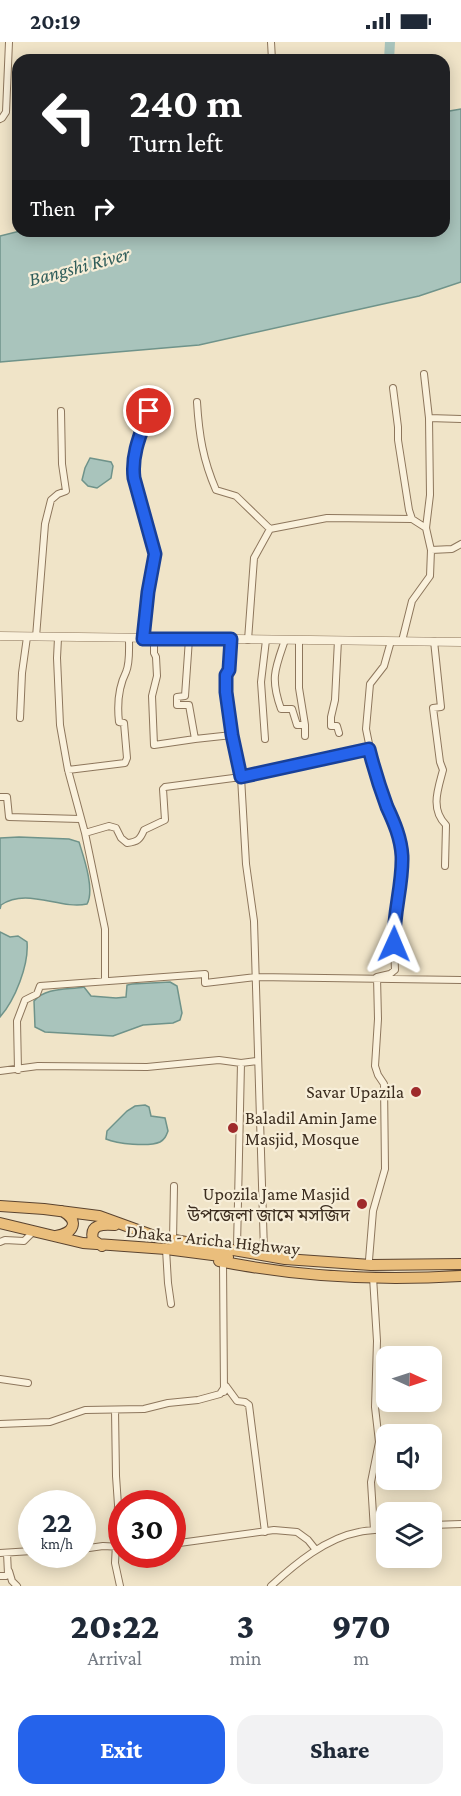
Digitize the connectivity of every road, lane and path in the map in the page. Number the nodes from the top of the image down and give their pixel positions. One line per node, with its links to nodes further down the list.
1 (9, 42): 2 (street)
2 (0, 118)
3 (424, 374): 8 (street)
4 (393, 388): 10 (street)
5 (148, 392): 19 (street)
6 (196, 402): 12 (street)
7 (61, 411): 16 (street)
8 (429, 418): 9 (street); 11 (street)
9 (461, 419)
10 (412, 519): 11 (street); 12 (street)
11 (426, 528): 14 (street)
12 (270, 529): 23 (street)
13 (461, 544): 14 (street)
14 (431, 550): 29 (street)
15 (0, 636): 16 (street)
16 (31, 637): 17 (street); 32 (street)
17 (58, 638): 18 (street); 40 (street)
18 (129, 639): 19 (street); 40 (street)
19 (143, 639): 20 (street)
20 (154, 639): 21 (street); 37 (street)
21 (189, 639): 22 (street); 37 (street)
22 (231, 639): 23 (street); 35 (street)
23 (248, 640): 24 (street)
24 (266, 640): 25 (street); 38 (street)
25 (285, 640): 26 (street); 33 (street)
26 (299, 640): 27 (street); 33 (street)
27 (339, 640): 28 (street); 34 (street)
28 (391, 641): 29 (street); 39 (street)
29 (402, 641): 30 (street)
30 (434, 641): 31 (street); 45 (street)
31 (461, 642)
32 (20, 718)
33 (305, 725): 36 (street)
34 (339, 733)
35 (232, 735): 37 (street); 41 (street)
36 (305, 736)
37 (195, 739)
38 (265, 739)
39 (369, 749): 41 (street); 47 (street)
40 (68, 770): 43 (street)
41 (241, 777): 44 (street); 46 (street)
42 (0, 797): 43 (street)
43 (80, 819): 44 (street)
44 (85, 833): 49 (street)
45 (445, 866)
46 (256, 977): 47 (street); 49 (street); 50 (street)
47 (377, 977): 48 (street); 68 (street)
48 (461, 980)
49 (105, 981): 52 (street)
50 (257, 1061): 51 (street); 66 (street)
51 (241, 1063): 52 (street); 65 (street)
52 (18, 1070): 53 (street)
53 (0, 1071)
54 (174, 1186): 64 (street)
55 (0, 1206): 56 (highway, Dhaka - Aricha Highway)
56 (62, 1211): 58 (highway, Dhaka - Aricha Highway); 60 (highway)
57 (0, 1223): 59 (highway, Dhaka - Aricha Highway)
58 (130, 1228): 63 (highway); 64 (highway, Dhaka - Aricha Highway)
59 (33, 1232): 60 (highway, Dhaka - Aricha Highway); 61 (street)
60 (51, 1236): 63 (highway, Dhaka - Aricha Highway)
61 (0, 1242)
62 (197, 1245): 64 (highway, Dhaka - Aricha Highway); 65 (highway); 70 (highway, Dhaka - Aricha Highway)
63 (102, 1246): 64 (highway, Dhaka - Aricha Highway)
64 (173, 1247): 69 (highway); 71 (highway, Dhaka - Aricha Highway); 74 (street)
65 (237, 1247): 66 (highway)
66 (264, 1251): 68 (highway)
67 (461, 1258): 68 (highway)
68 (369, 1260)
69 (223, 1262): 73 (highway); 77 (street)
70 (461, 1264)
71 (461, 1270)
72 (461, 1276): 73 (highway)
73 (373, 1277): 83 (street)
74 (171, 1304)
75 (0, 1379): 76 (street)
76 (28, 1383)
77 (226, 1386): 78 (street); 84 (street)
78 (115, 1410): 79 (street); 80 (street)
79 (0, 1424)
80 (117, 1490)
81 (461, 1524): 82 (street)
82 (442, 1525)
83 (374, 1530): 86 (street)
84 (265, 1532): 85 (street); 86 (street)
85 (186, 1542)
86 (316, 1550): 93 (street)
87 (4, 1553): 89 (street)
88 (116, 1568): 92 (street)
89 (9, 1569): 90 (street); 91 (street)
90 (0, 1576)
91 (16, 1586)
92 (120, 1586)
93 (271, 1586)

